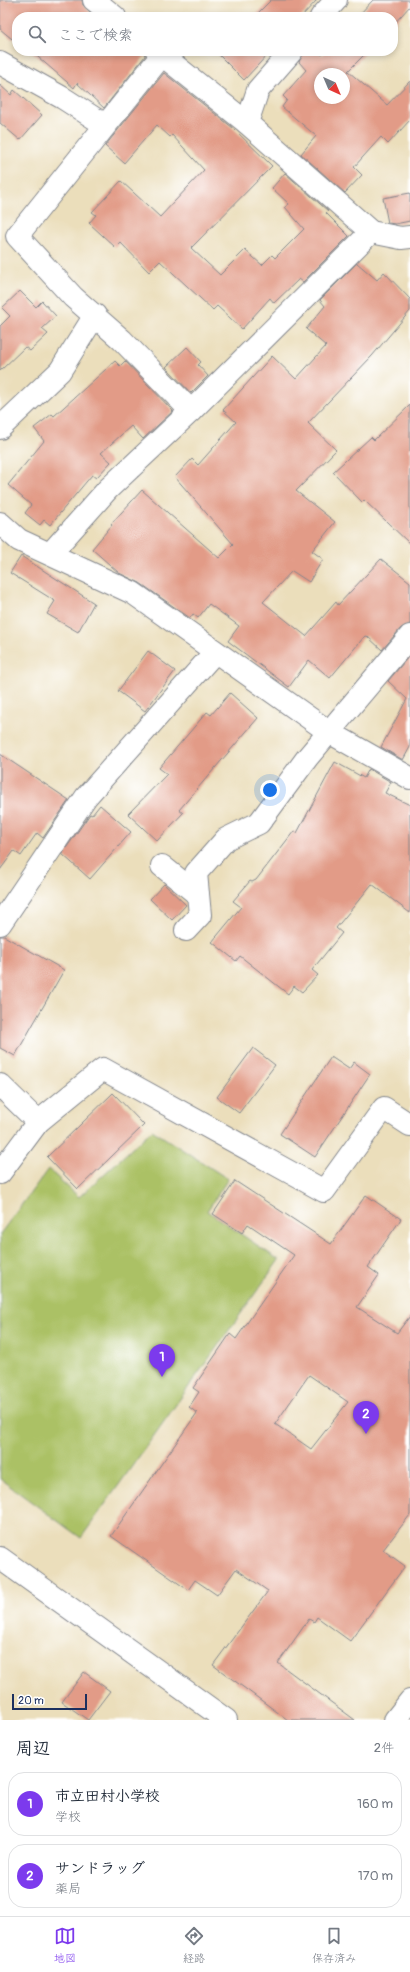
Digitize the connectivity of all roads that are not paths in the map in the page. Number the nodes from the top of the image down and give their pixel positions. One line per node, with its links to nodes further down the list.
1 (94, 0): 3 (street)
2 (336, 0): 4 (street)
3 (109, 12)
4 (325, 12)
5 (157, 56): 10 (street)
6 (163, 56): 9 (street)
7 (288, 56): 9 (street)
8 (0, 63): 10 (street)
9 (246, 123): 11 (street)
10 (104, 125): 13 (street)
11 (371, 232): 12 (street); 14 (street)
12 (407, 240)
13 (95, 315): 14 (street); 15 (street)
14 (191, 411): 17 (street)
15 (0, 428)
16 (0, 523): 17 (street)
17 (50, 554): 19 (street)
18 (410, 636): 20 (street)
19 (215, 652): 20 (street); 24 (street)
20 (329, 732): 21 (street); 23 (street)
21 (410, 778)
22 (162, 866): 23 (street)
23 (198, 895): 25 (street)
24 (0, 924)
25 (186, 930)
26 (0, 1085): 27 (street)
27 (38, 1122): 28 (street); 29 (street)
28 (410, 1125)
29 (0, 1173)
30 (0, 1558): 32 (street)
31 (410, 1701): 33 (street)
32 (226, 1720)
33 (395, 1720)

